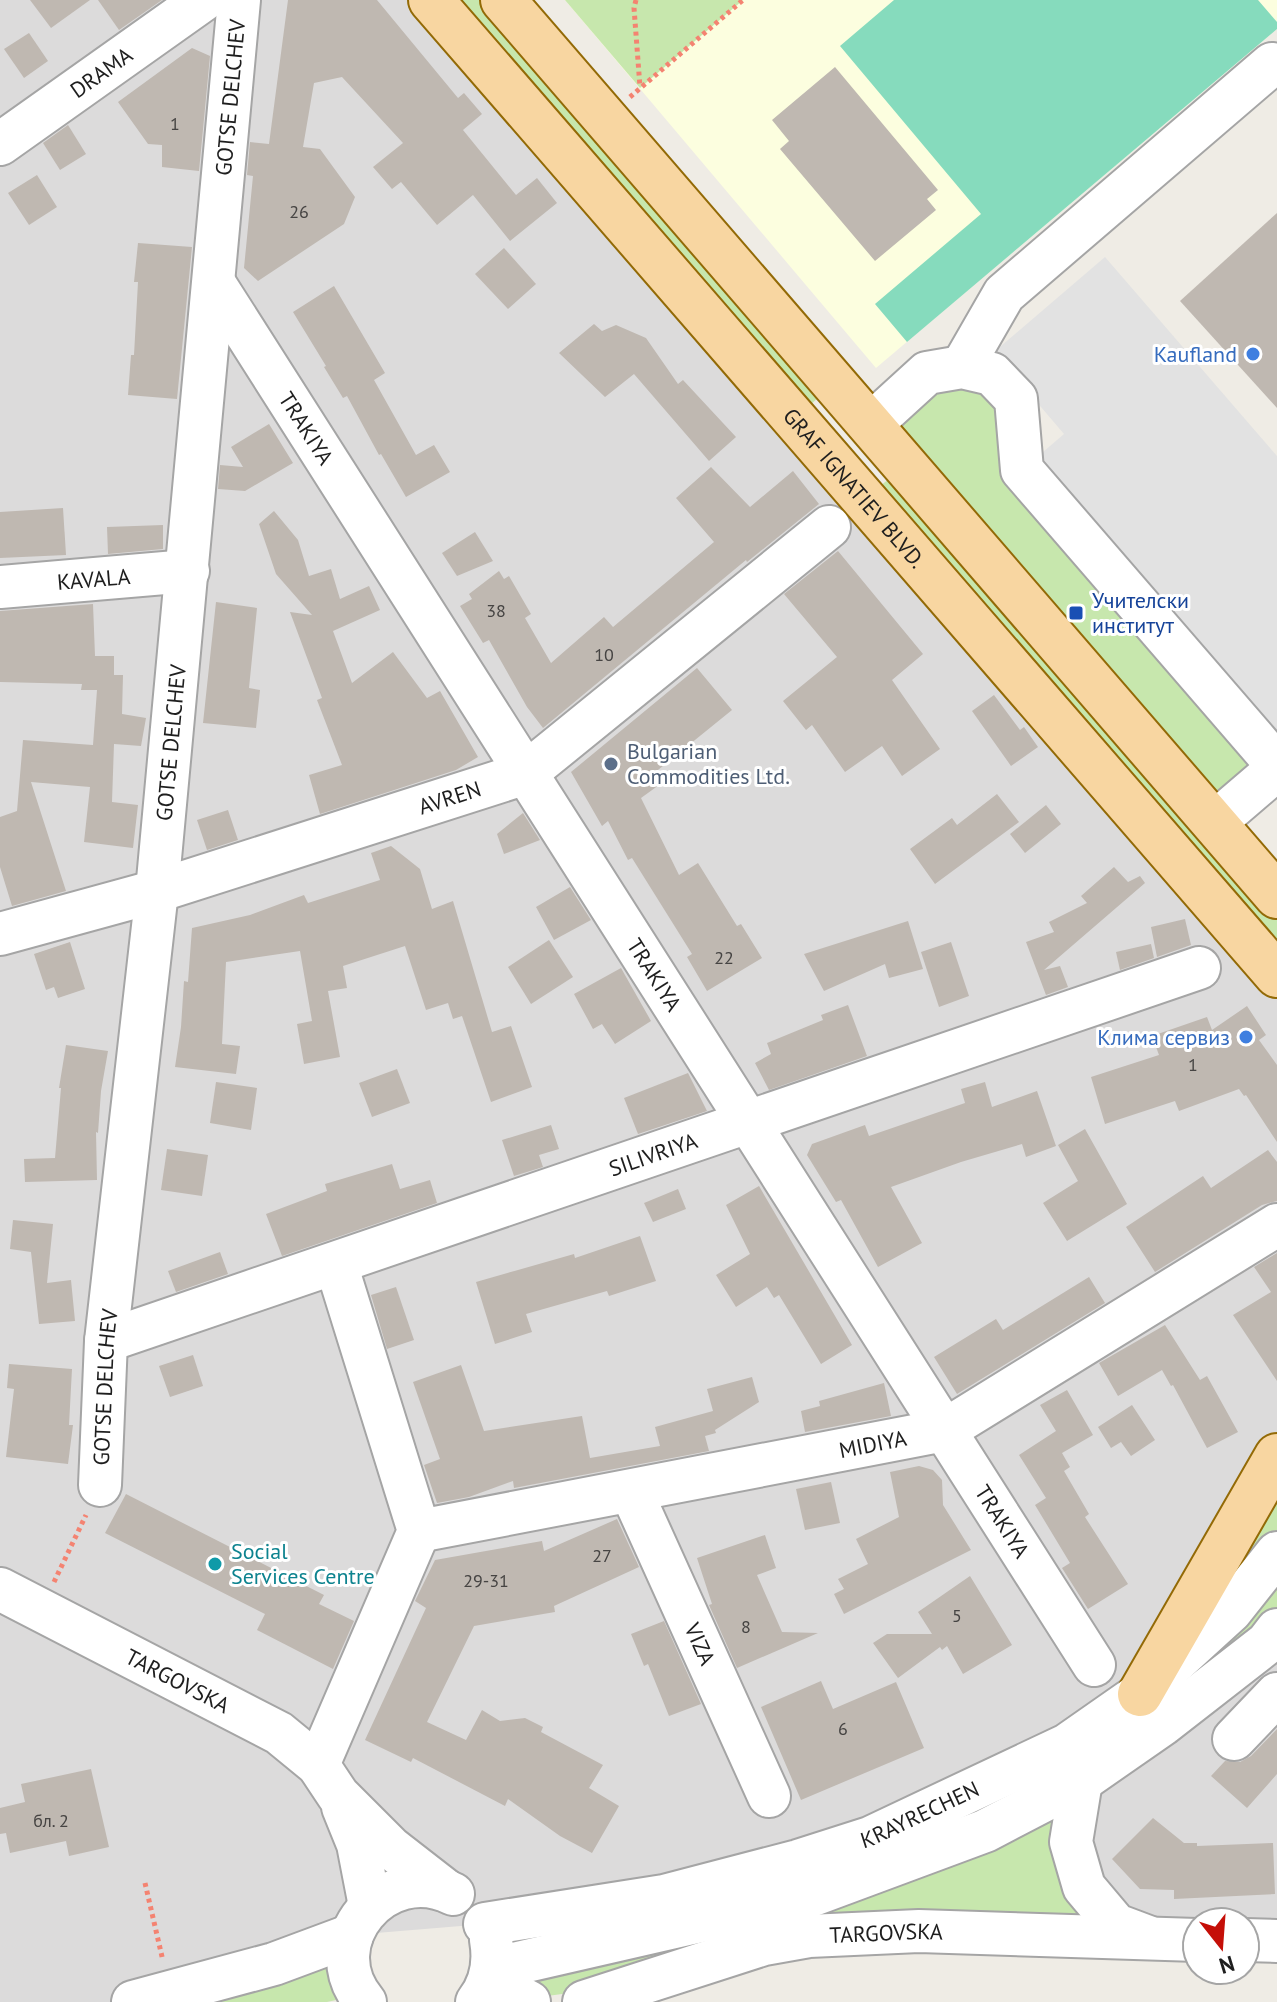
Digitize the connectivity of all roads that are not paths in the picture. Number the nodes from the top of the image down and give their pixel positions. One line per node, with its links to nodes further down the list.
1 (203, 0): 6 (street, DRAMA)
2 (239, 0): 7 (street, GOTSE DELCHEV)
3 (431, 0): 10 (main road, GRAF IGNATIEV BLVD.)
4 (503, 0): 9 (main road)
5 (1272, 64): 8 (street)
6 (1, 142)
7 (214, 283): 12 (street, GOTSE DELCHEV); 15 (street, TRAKIYA)
8 (962, 367): 9 (street); 14 (street)
9 (870, 425): 10 (main road); 16 (main road)
10 (830, 460): 21 (main road, GRAF IGNATIEV BLVD.)
11 (829, 527): 15 (street, AVREN)
12 (188, 571): 13 (street, KAVALA); 17 (street, GOTSE DELCHEV)
13 (0, 587)
14 (1277, 767): 16 (street)
15 (526, 773): 17 (street, AVREN); 22 (street, TRAKIYA)
16 (1214, 823): 18 (main road)
17 (157, 891): 19 (street, AVREN); 25 (street, GOTSE DELCHEV)
18 (1277, 896)
19 (0, 934)
20 (1199, 968): 22 (street, SILIVRIYA)
21 (1277, 975)
22 (749, 1123): 24 (street, SILIVRIYA); 26 (street, TRAKIYA)
23 (1277, 1225): 26 (street, MIDIYA)
24 (336, 1264): 25 (street, SILIVRIYA); 30 (street)
25 (106, 1341): 28 (street, GOTSE DELCHEV)
26 (945, 1430): 29 (street, MIDIYA); 34 (street, TRAKIYA)
27 (1277, 1456): 35 (main road)
28 (100, 1485)
29 (631, 1491): 30 (street, MIDIYA); 40 (street, VIZA)
30 (419, 1531): 38 (street)
31 (1277, 1553): 35 (street, KRAYRECHEN)
32 (0, 1589): 38 (street, TARGOVSKA)
33 (1277, 1630): 39 (street, KRAYRECHEN)
34 (1094, 1665)
35 (1140, 1694): 43 (street, KRAYRECHEN)
36 (1277, 1694): 37 (street)
37 (1234, 1739)
38 (328, 1780): 41 (street, TARGOVSKA); 42 (street, TARGOVSKA)
39 (1081, 1781): 44 (street); 45 (street, KRAYRECHEN)
40 (769, 1796)
41 (445, 1890): 42 (street); 43 (street, TARGOVSKA)
42 (361, 1921): 46 (street); 47 (street, TARGOVSKA)
43 (485, 1924): 45 (street)
44 (1177, 1940): 49 (street, TARGOVSKA)
45 (486, 1984): 48 (street)
46 (152, 1998)
47 (350, 2000)
48 (529, 2002)
49 (584, 2002)

